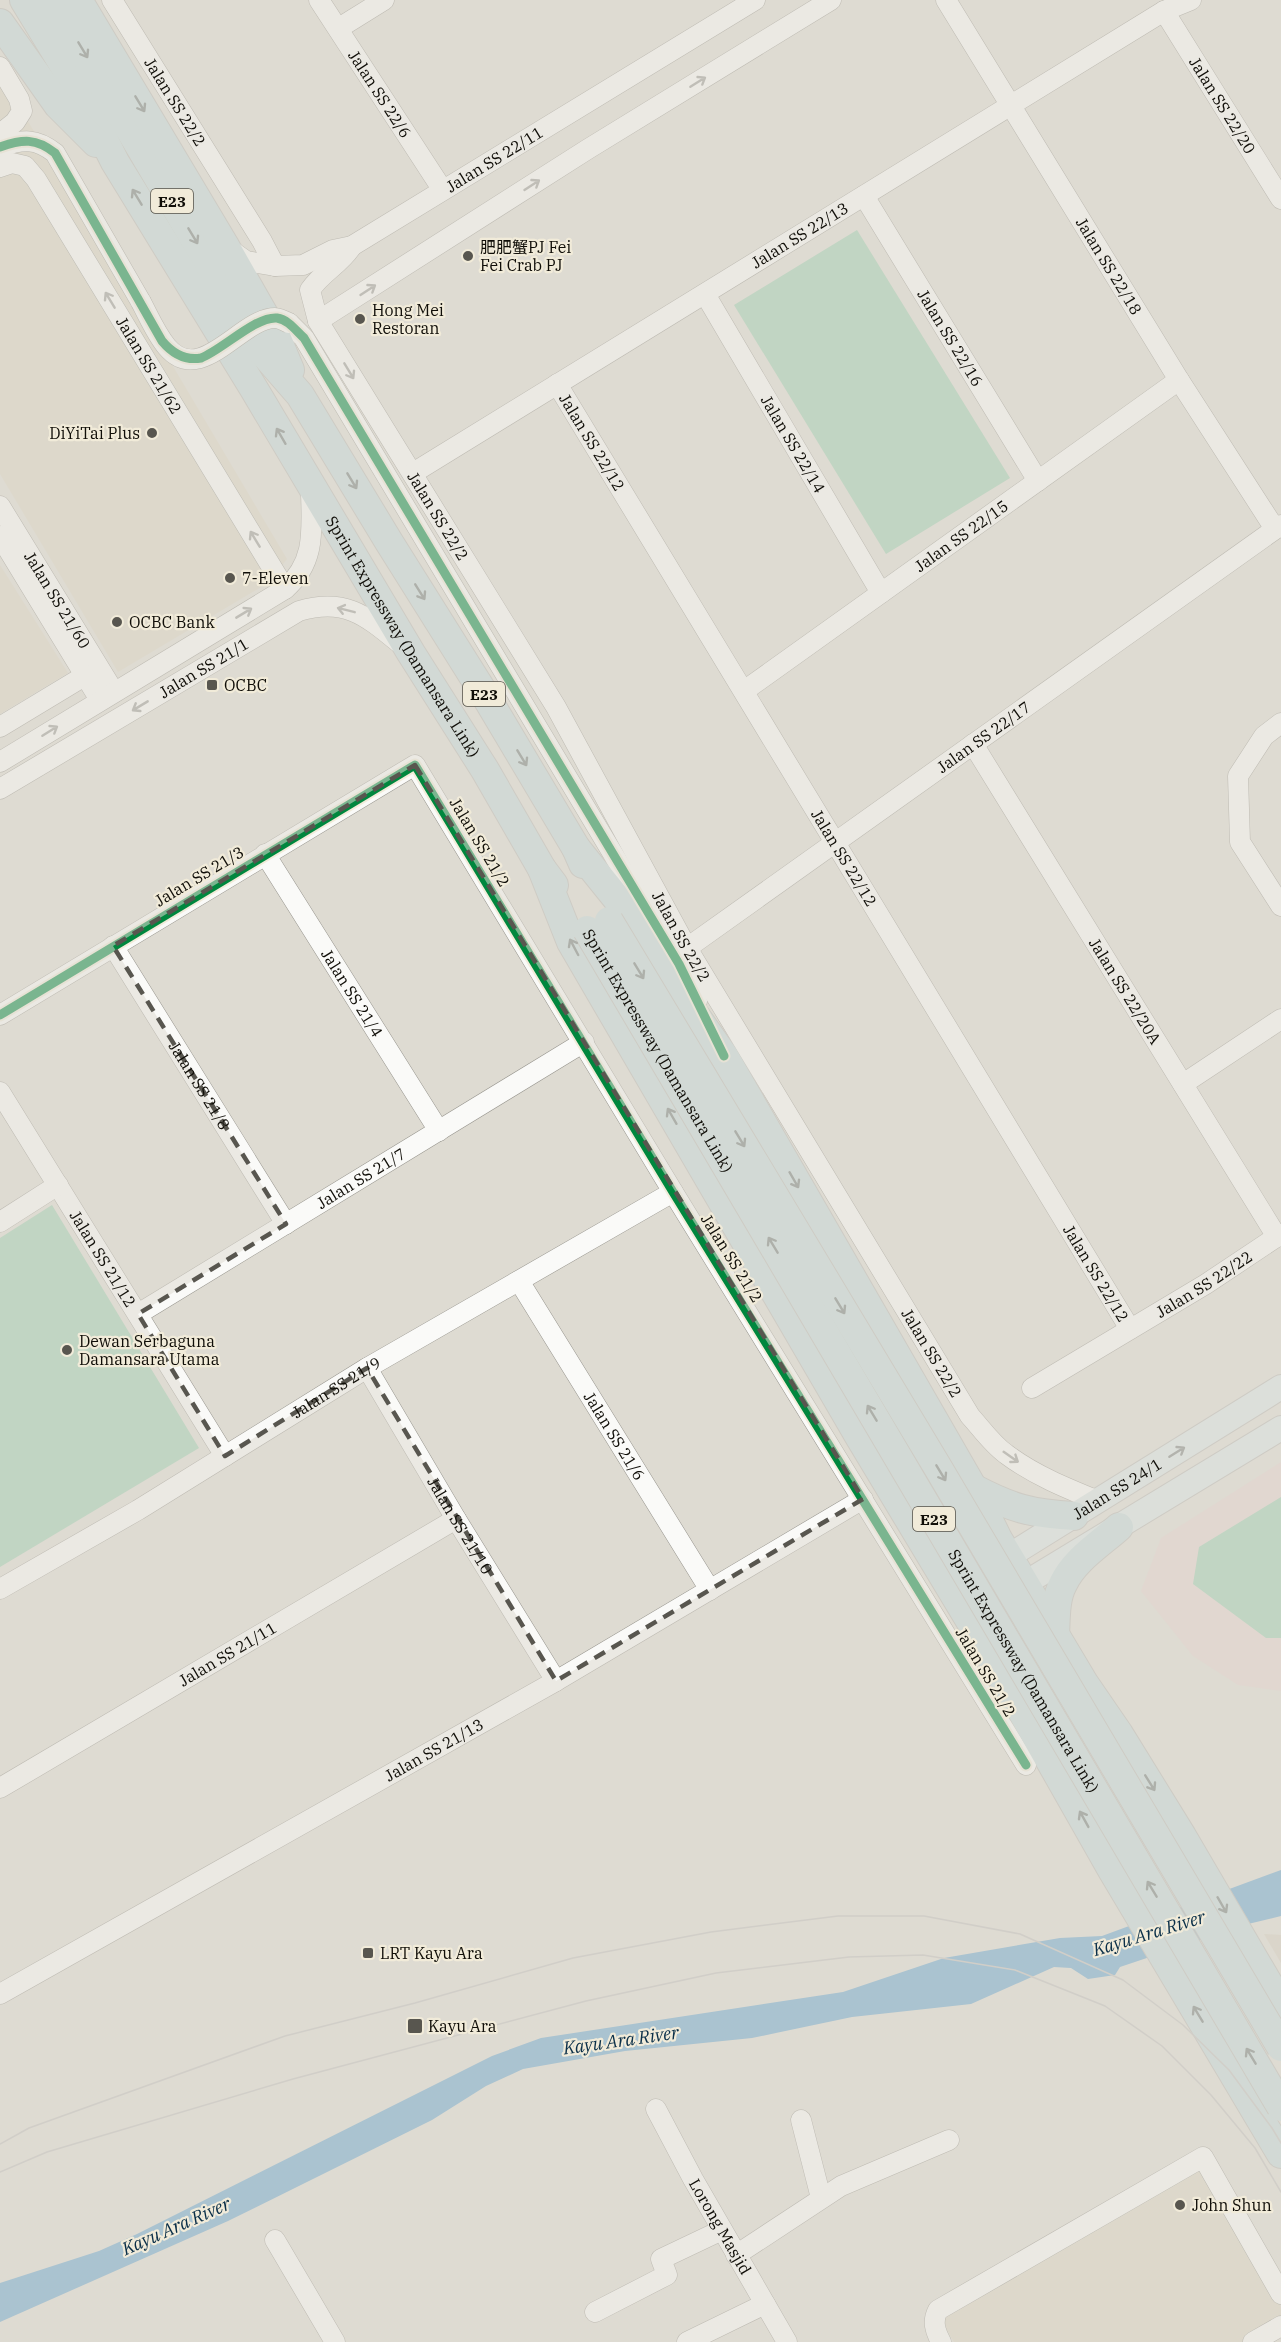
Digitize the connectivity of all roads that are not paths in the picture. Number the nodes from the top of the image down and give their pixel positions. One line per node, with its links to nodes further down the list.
1 (24, 0): 17 (highway, Sprint Expressway (Damansara Link) / E23)
2 (53, 0): 29 (highway, Sprint Expressway (Damansara Link) / E23, one-way to 29)
3 (78, 0): 22 (highway, one-way to 22)
4 (112, 0): 24 (street, Jalan SS 22/2)
5 (319, 0): 13 (street, Jalan SS 22/6)
6 (384, 0): 13 (street)
7 (755, 0): 19 (street, Jalan SS 22/11)
8 (831, 0): 26 (street, one-way to 8)
9 (946, 0): 15 (street, Jalan SS 22/18)
10 (1191, 0): 11 (street, Jalan SS 22/13)
11 (1164, 11): 15 (street, Jalan SS 22/13); 21 (street, Jalan SS 22/20)
12 (0, 23): 17 (highway)
13 (339, 28): 19 (street, Jalan SS 22/6)
14 (0, 67): 16 (street)
15 (1012, 105): 20 (street, Jalan SS 22/13); 27 (street, Jalan SS 22/18)
16 (1, 133): 59 (street, bridge)
17 (115, 162): 32 (highway, Sprint Expressway (Damansara Link) / E23, one-way to 17)
18 (0, 166): 36 (street, Jalan SS 21/62, one-way to 18)
19 (442, 189): 23 (street, Jalan SS 22/11)
20 (864, 196): 25 (street, Jalan SS 22/13); 31 (street, Jalan SS 22/16)
21 (1281, 199)
22 (225, 246): 24 (street, Jalan SS 22/11); 29 (highway)
23 (352, 246): 24 (street, Jalan SS 22/11); 26 (street, Jalan SS 22/2)
24 (275, 266)
25 (705, 294): 28 (street, Jalan SS 22/13); 37 (street, Jalan SS 22/14)
26 (318, 321): 30 (street, Jalan SS 22/2, one-way to 30)
27 (1179, 380): 31 (street, Jalan SS 22/15); 34 (street, Jalan SS 22/18)
28 (557, 384): 30 (street, Jalan SS 22/13); 40 (street, Jalan SS 22/12)
29 (300, 395): 49 (highway, Sprint Expressway (Damansara Link) / E23, one-way to 49)
30 (413, 473): 55 (street, Jalan SS 22/2)
31 (1038, 481): 37 (street, Jalan SS 22/15)
32 (311, 486): 36 (street, Jalan SS 21/1); 38 (highway, Sprint Expressway (Damansara Link) / E23)
33 (0, 506): 41 (street, Jalan SS 21/60)
34 (1278, 527): 44 (street, Jalan SS 22/17)
35 (0, 536): 39 (street, Jalan SS 21/60)
36 (285, 589): 41 (street, Jalan SS 21/1, one-way to 36)
37 (881, 593): 40 (street, Jalan SS 22/15)
38 (411, 653): 47 (street, Jalan SS 21/1, one-way to 47); 51 (highway, Sprint Expressway (Damansara Link) / E23)
39 (86, 675): 41 (street, Jalan SS 21/60); 43 (street)
40 (744, 691): 48 (street, Jalan SS 22/12)
41 (107, 696): 45 (street, Jalan SS 21/1, one-way to 41)
42 (1281, 723): 52 (street)
43 (0, 727)
44 (973, 744): 48 (street, Jalan SS 22/17); 60 (street, Jalan SS 22/20A)
45 (0, 762)
46 (415, 765): 50 (street, Jalan SS 21/3); 58 (street, Jalan SS 21/2)
47 (0, 789)
48 (835, 842): 55 (street, Jalan SS 22/17); 70 (street, Jalan SS 22/12)
49 (576, 848): 53 (highway, Sprint Expressway (Damansara Link) / E23); 59 (highway)
50 (265, 854): 54 (street, Jalan SS 21/3); 62 (street, Jalan SS 21/4)
51 (542, 869): 53 (highway, Sprint Expressway (Damansara Link) / E23); 76 (highway, one-way to 51)
52 (1281, 906)
53 (598, 926): 98 (highway, Sprint Expressway (Damansara Link) / E23, one-way to 98, bridge); 99 (highway, Sprint Expressway (Damansara Link) / E23, one-way to 53, bridge)
54 (113, 946): 56 (street, Jalan SS 21/3); 66 (street, Jalan SS 21/8)
55 (687, 948): 80 (street, Jalan SS 22/2, one-way to 80)
56 (0, 1015)
57 (1281, 1019): 60 (street)
58 (584, 1042): 62 (street, Jalan SS 21/7); 64 (street, Jalan SS 21/2)
59 (724, 1056): 74 (highway, one-way to 74)
60 (1183, 1084): 67 (street, Jalan SS 22/20A)
61 (0, 1092): 63 (street, Jalan SS 21/12)
62 (439, 1131): 66 (street, Jalan SS 21/7)
63 (58, 1185): 65 (street); 69 (street, Jalan SS 21/12)
64 (673, 1192): 68 (street, Jalan SS 21/9); 79 (street, Jalan SS 21/2)
65 (0, 1222)
66 (286, 1224): 69 (street, Jalan SS 21/7)
67 (1279, 1236): 70 (street, Jalan SS 22/22)
68 (519, 1281): 71 (street, Jalan SS 21/9); 87 (street, Jalan SS 21/6)
69 (138, 1314): 77 (street, Jalan SS 21/12)
70 (1130, 1329): 73 (street, Jalan SS 22/22)
71 (367, 1368): 77 (street, Jalan SS 21/9); 82 (street, Jalan SS 21/10)
72 (1281, 1387): 80 (main road, Jalan SS 24/1, one-way to 72)
73 (1032, 1388)
74 (922, 1400): 76 (highway); 78 (highway)
75 (1281, 1428): 83 (main road, Jalan SS 24/1)
76 (860, 1438): 88 (highway)
77 (225, 1456): 86 (street, Jalan SS 21/9)
78 (973, 1488): 81 (highway); 84 (highway)
79 (864, 1499): 87 (street, Jalan SS 21/13); 94 (street, Jalan SS 21/2)
80 (1098, 1501): 81 (main road, Jalan SS 24/1)
81 (1074, 1516): 84 (main road, Jalan SS 24/1)
82 (456, 1519): 91 (street, Jalan SS 21/10); 95 (street, Jalan SS 21/11)
83 (1119, 1527): 85 (main road, Jalan SS 24/1); 90 (highway)
84 (1008, 1555): 85 (highway); 88 (main road, Jalan SS 24/1)
85 (1025, 1584): 89 (main road, Jalan SS 24/1); 90 (highway)
86 (0, 1589)
87 (710, 1590): 91 (street, Jalan SS 21/13)
88 (952, 1591): 89 (highway)
89 (969, 1618): 93 (highway)
90 (1055, 1635): 92 (highway)
91 (556, 1681): 96 (street, Jalan SS 21/13)
92 (1084, 1683): 93 (highway); 97 (highway, one-way to 97)
93 (1018, 1703): 103 (highway, one-way to 93)
94 (1026, 1765)
95 (0, 1788)
96 (0, 1994)
97 (1281, 2004)
98 (1281, 2047)
99 (1281, 2107)
100 (656, 2109): 105 (street, Lorong Masjid)
101 (801, 2120): 104 (street)
102 (949, 2140): 104 (street)
103 (1281, 2154)
104 (821, 2198): 107 (street)
105 (722, 2230): 107 (street, Lorong Masjid); 110 (street)
106 (275, 2240): 112 (street)
107 (736, 2255): 109 (street, Lorong Masjid)
108 (1281, 2294): 115 (street)
109 (765, 2304): 113 (street); 114 (street, Lorong Masjid)
110 (595, 2312)
111 (1281, 2326): 116 (street)
112 (335, 2342)
113 (687, 2342)
114 (787, 2342)
115 (941, 2342)
116 (1253, 2342)

